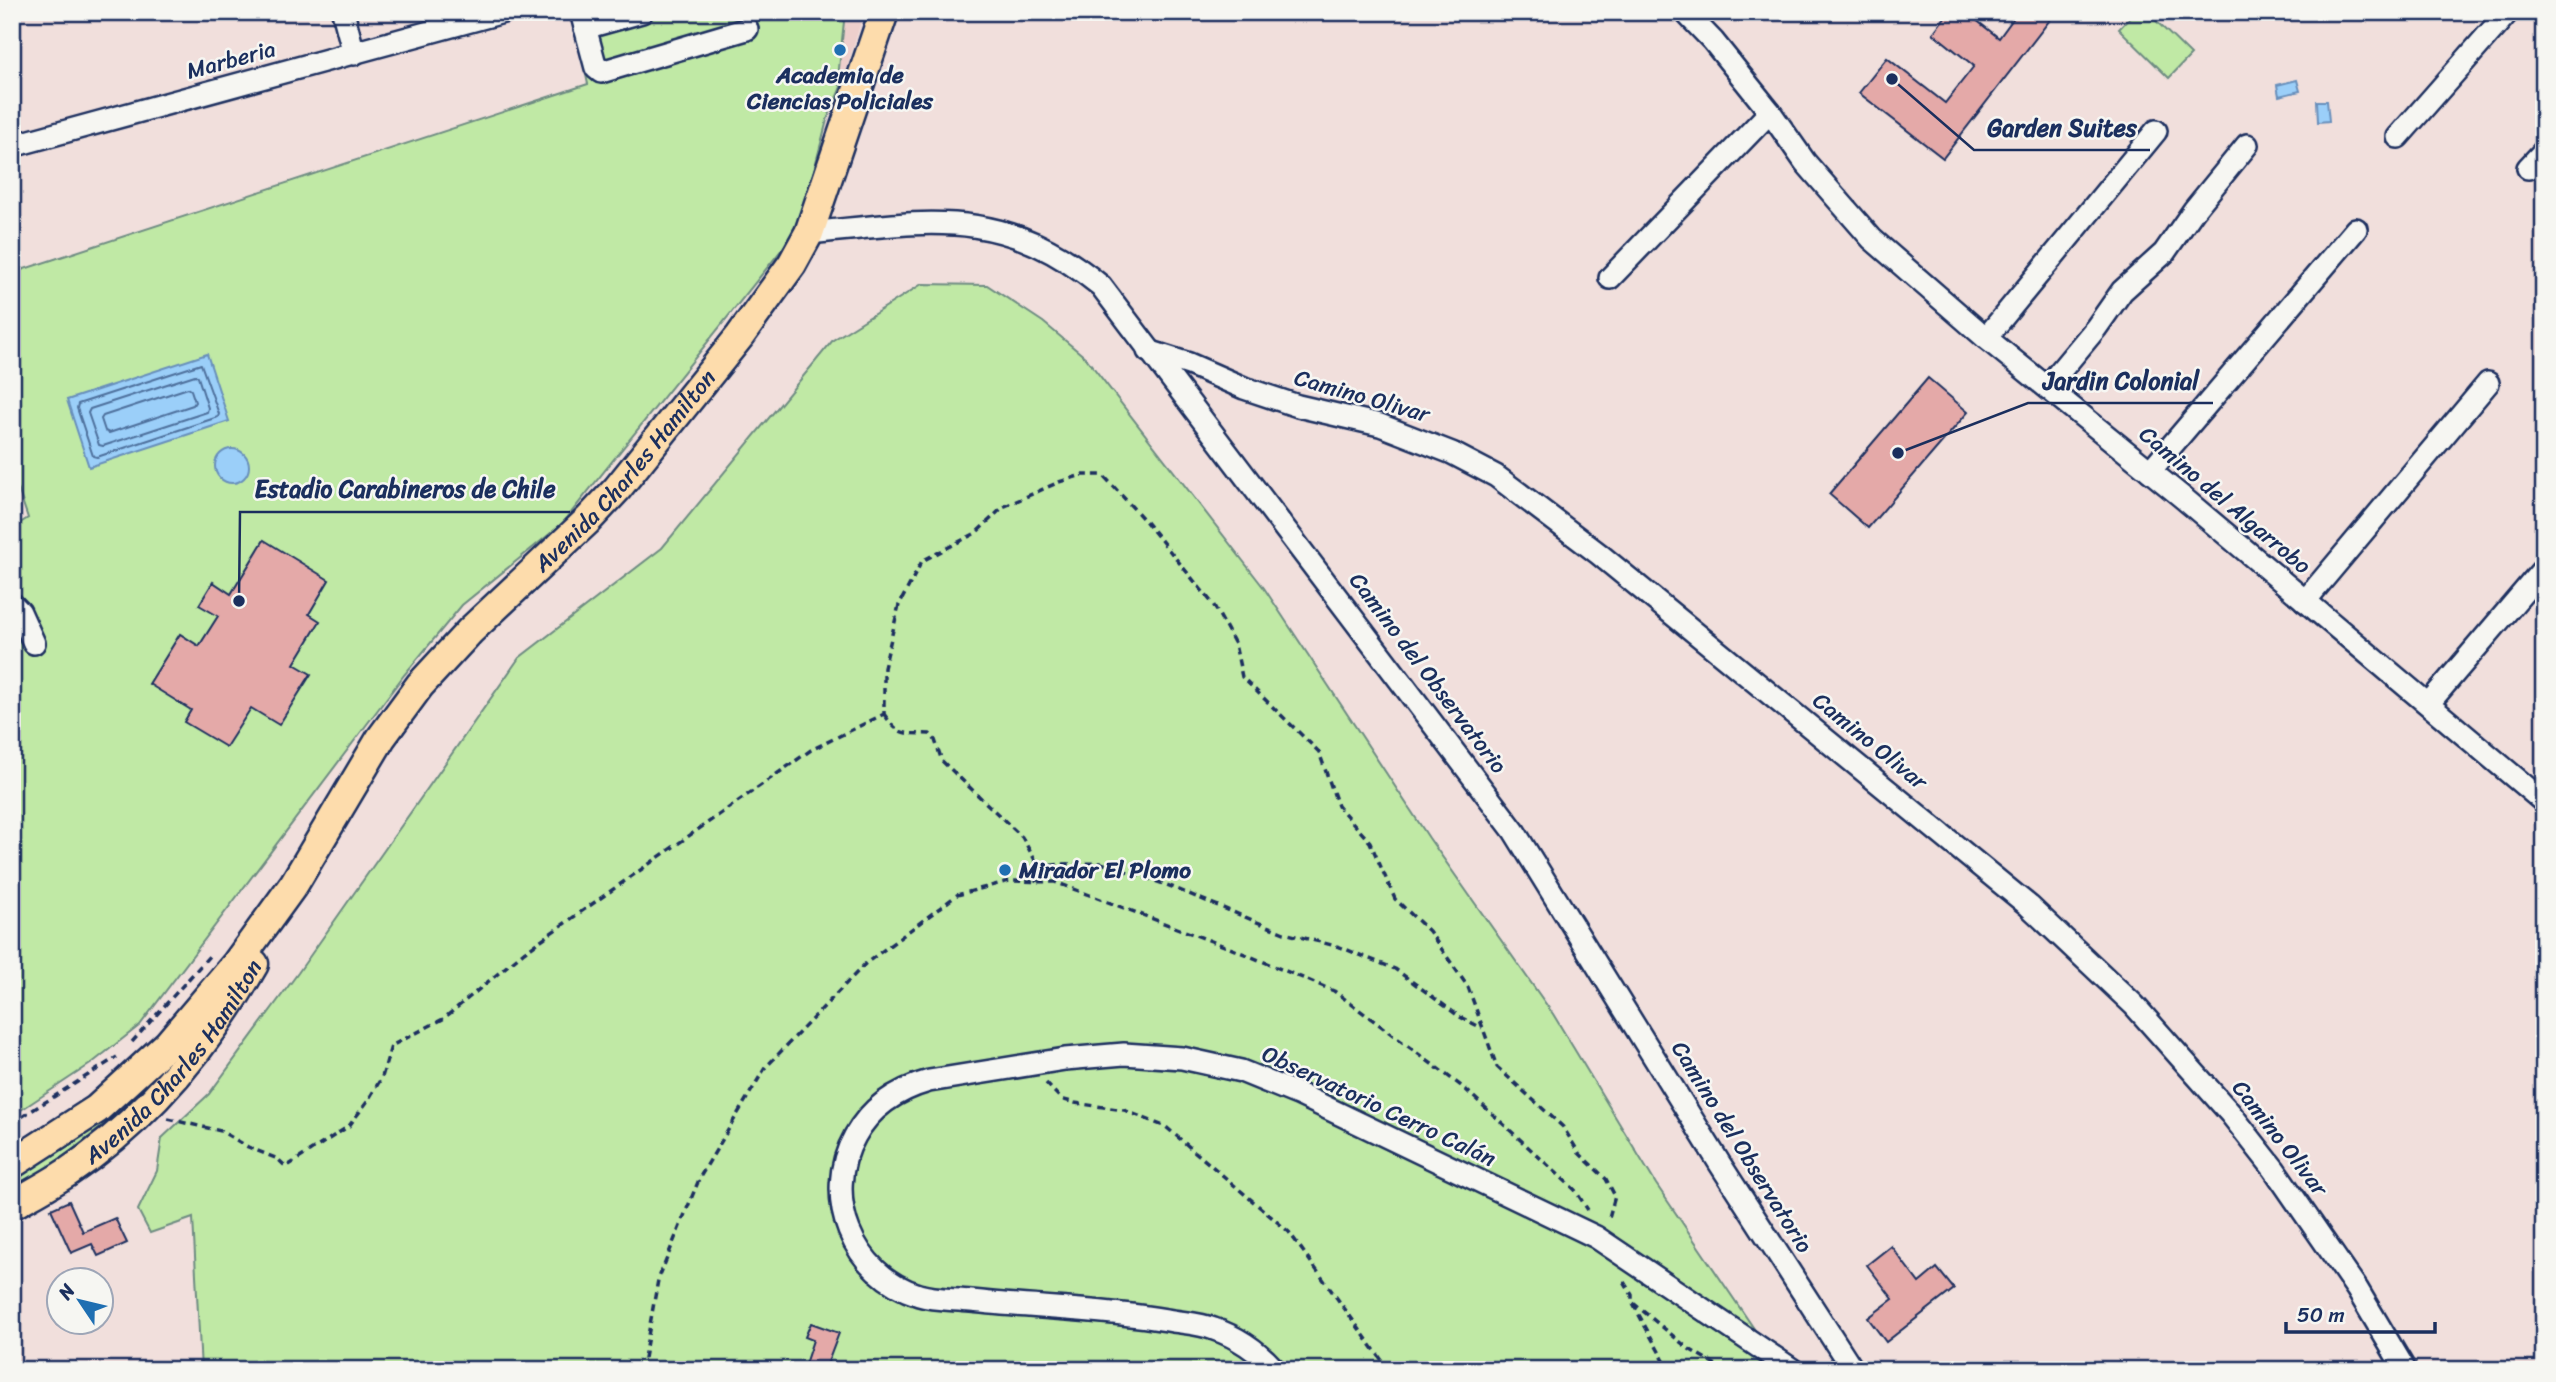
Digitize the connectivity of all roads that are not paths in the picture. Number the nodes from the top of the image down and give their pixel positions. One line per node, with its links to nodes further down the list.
1 (343, 12): 9 (street)
2 (503, 12): 9 (street, Marberia)
3 (642, 12): 7 (street)
4 (884, 12): 18 (main road, Avenida Charles Hamilton)
5 (1685, 12): 10 (street, Camino del Algarrobo)
6 (2508, 12): 12 (street)
7 (583, 20): 8 (street)
8 (747, 29)
9 (354, 54): 14 (street, Marberia)
10 (1770, 113): 19 (street); 20 (street, Camino del Algarrobo)
11 (2156, 131): 20 (street)
12 (2398, 137)
13 (2248, 145): 23 (street)
14 (12, 146)
15 (2544, 151): 16 (street)
16 (2528, 168)
17 (2356, 229): 24 (street)
18 (809, 233): 21 (street, Camino del Observatorio); 31 (main road, Avenida Charles Hamilton)
19 (1609, 278)
20 (1986, 338): 23 (street, Camino del Algarrobo)
21 (1149, 351): 36 (street, Camino del Observatorio); 37 (street, Camino Olivar)
22 (2488, 383): 26 (street)
23 (2047, 387): 24 (street, Camino del Algarrobo)
24 (2150, 471): 26 (street, Camino del Algarrobo)
25 (2544, 568): 29 (street)
26 (2305, 601): 29 (street, Camino del Algarrobo)
27 (12, 604): 28 (street)
28 (33, 643)
29 (2429, 704): 30 (street, Camino del Algarrobo)
30 (2544, 802)
31 (294, 884): 32 (main road, Avenida Charles Hamilton); 33 (main road, Avenida Charles Hamilton)
32 (12, 1164)
33 (12, 1205)
34 (1275, 1370): 35 (street, Observatorio Cerro Calán)
35 (1793, 1370)
36 (1853, 1370)
37 (2405, 1370)

